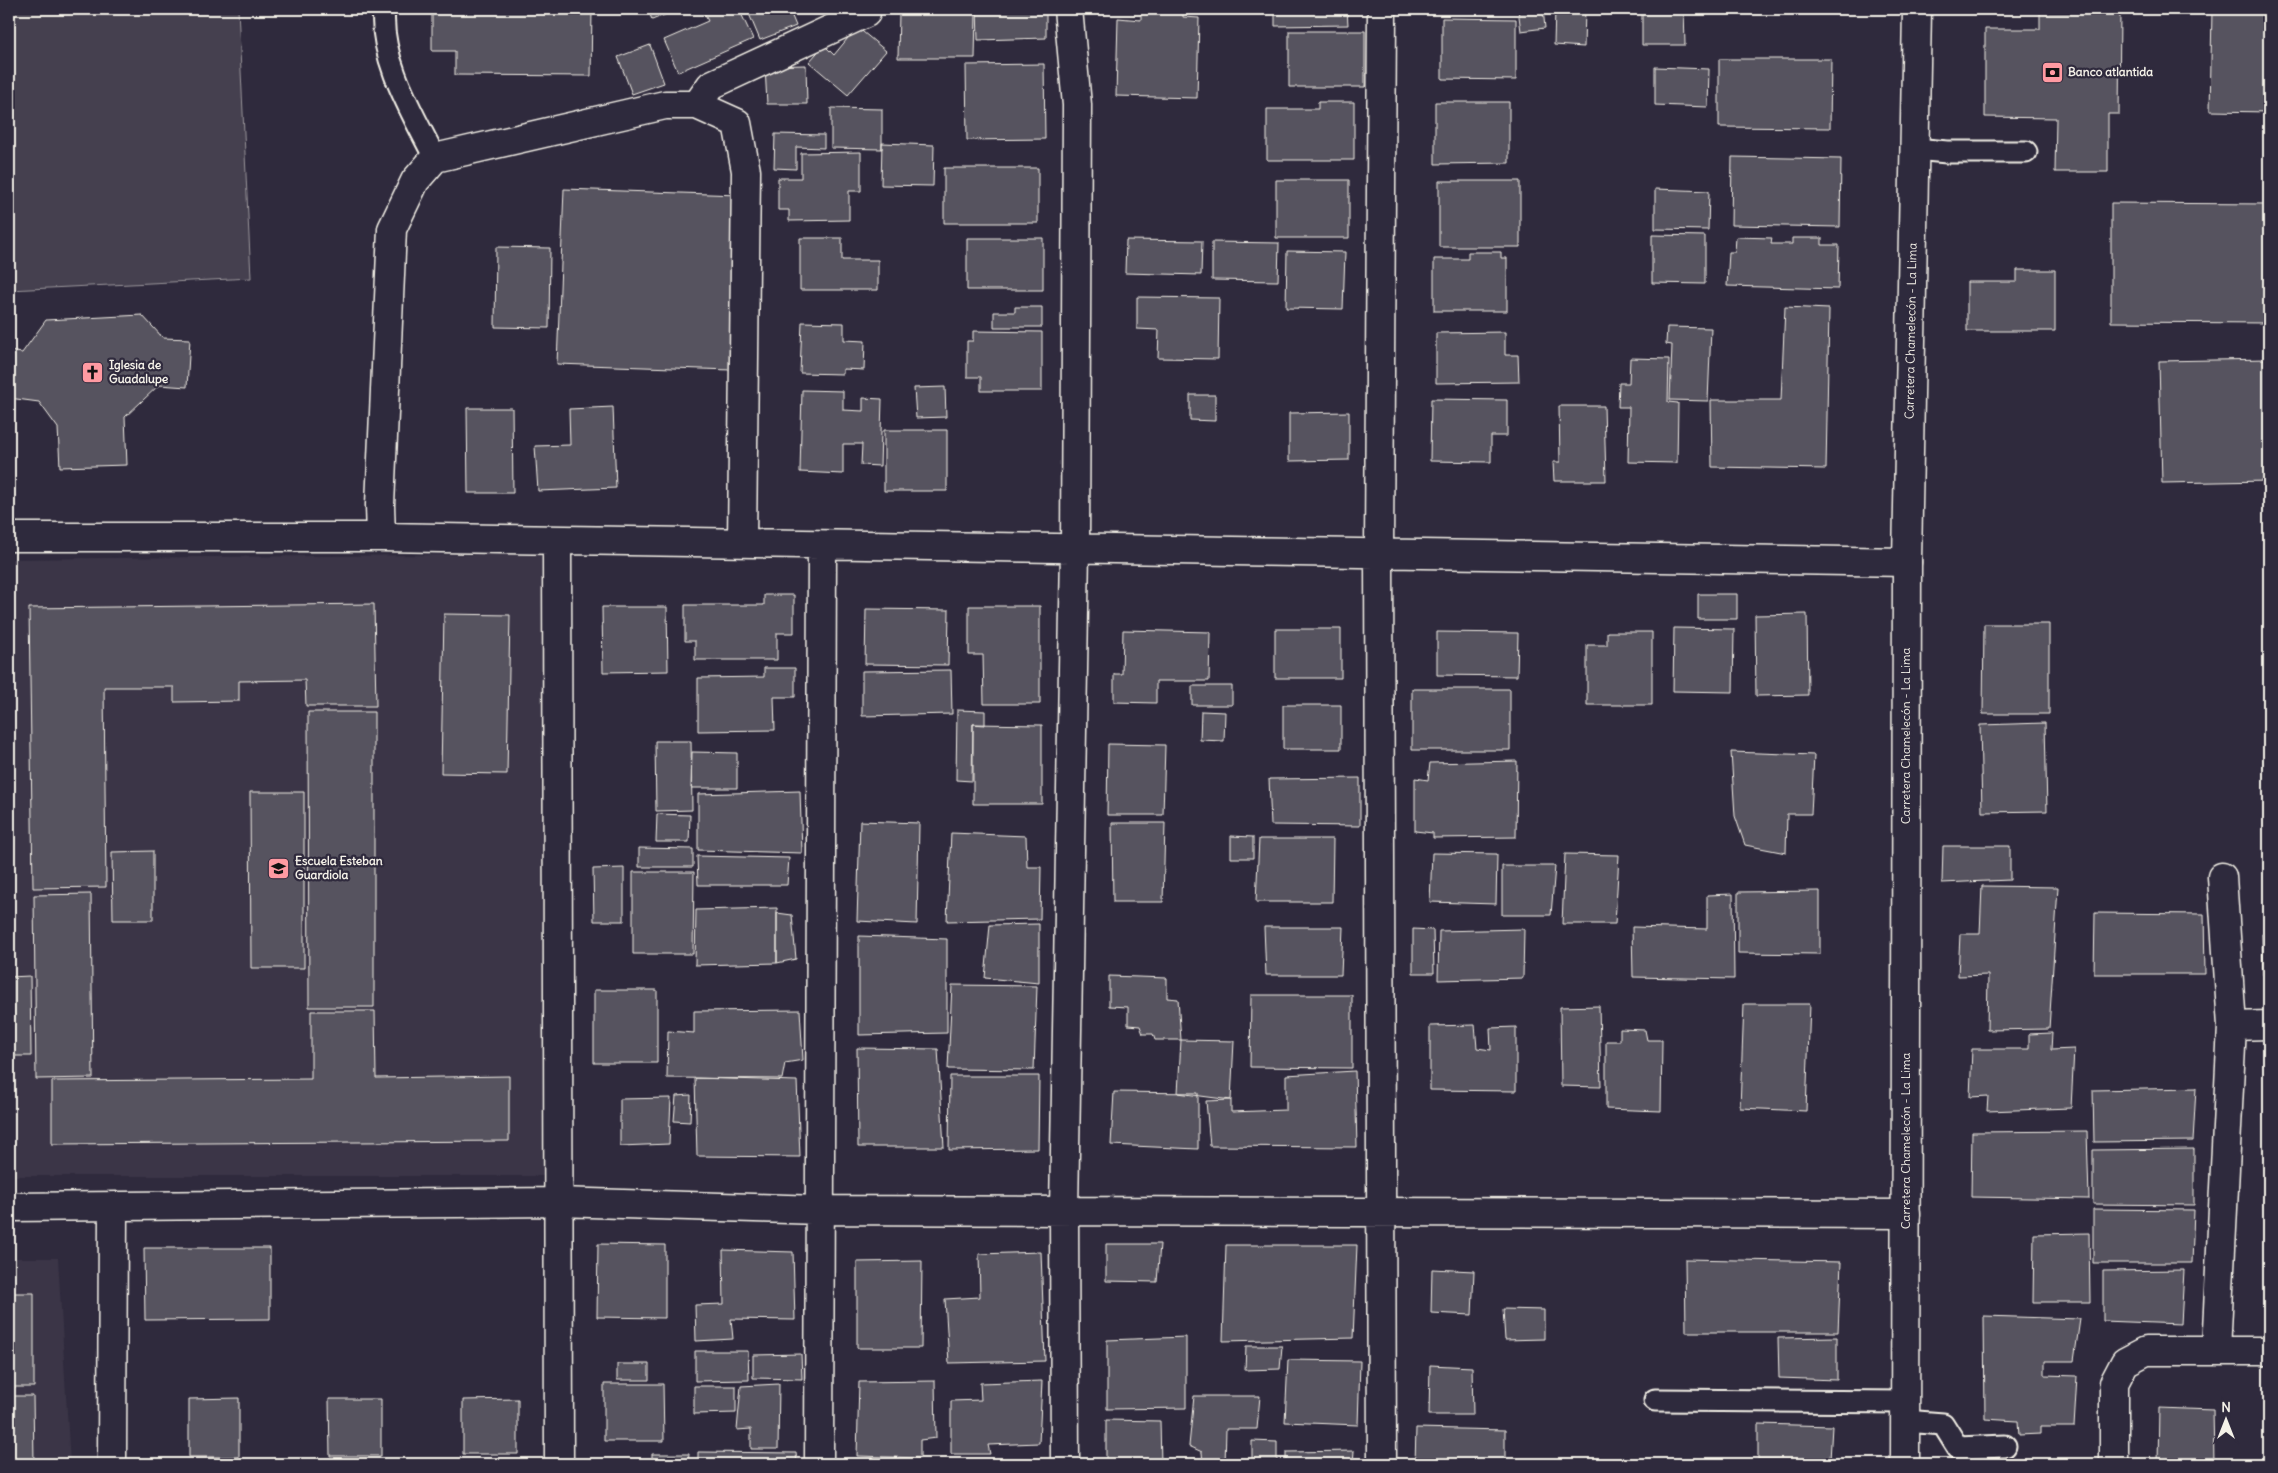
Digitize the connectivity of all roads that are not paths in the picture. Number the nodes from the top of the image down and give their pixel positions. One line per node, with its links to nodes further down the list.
1 (384, 9): 9 (lane)
2 (1068, 9): 15 (street)
3 (1382, 9): 16 (street)
4 (1917, 9): 7 (street, Carretera Chamelecón - La Lima)
5 (866, 13): 6 (street)
6 (697, 105): 9 (street); 13 (street)
7 (1914, 150): 8 (lane); 17 (street, Carretera Chamelecón - La Lima)
8 (2026, 152)
9 (435, 158): 11 (street)
10 (9, 537): 11 (street)
11 (382, 537): 12 (street)
12 (557, 540): 13 (street); 21 (street)
13 (742, 543): 14 (street)
14 (822, 545): 15 (street); 24 (street)
15 (1076, 549): 16 (street); 25 (street)
16 (1379, 554): 17 (street); 26 (street)
17 (1907, 562): 27 (street, Carretera Chamelecón - La Lima)
18 (2222, 877): 20 (street)
19 (2269, 1025): 20 (street)
20 (2232, 1026): 28 (street)
21 (558, 1202): 23 (street); 24 (street); 35 (street)
22 (9, 1207): 23 (street)
23 (113, 1208): 34 (street)
24 (819, 1210): 25 (street); 36 (street)
25 (1064, 1211): 26 (street); 37 (street)
26 (1383, 1212): 27 (street); 38 (street)
27 (1906, 1214): 31 (street, Carretera Chamelecón - La Lima)
28 (2216, 1350): 29 (street); 40 (street)
29 (2269, 1351)
30 (1655, 1400): 31 (lane)
31 (1905, 1411): 33 (lane); 39 (street, Carretera Chamelecón - La Lima)
32 (2005, 1446): 33 (lane)
33 (1958, 1456)
34 (112, 1464)
35 (558, 1464)
36 (818, 1464)
37 (1065, 1464)
38 (1382, 1464)
39 (1905, 1464)
40 (2114, 1464)

